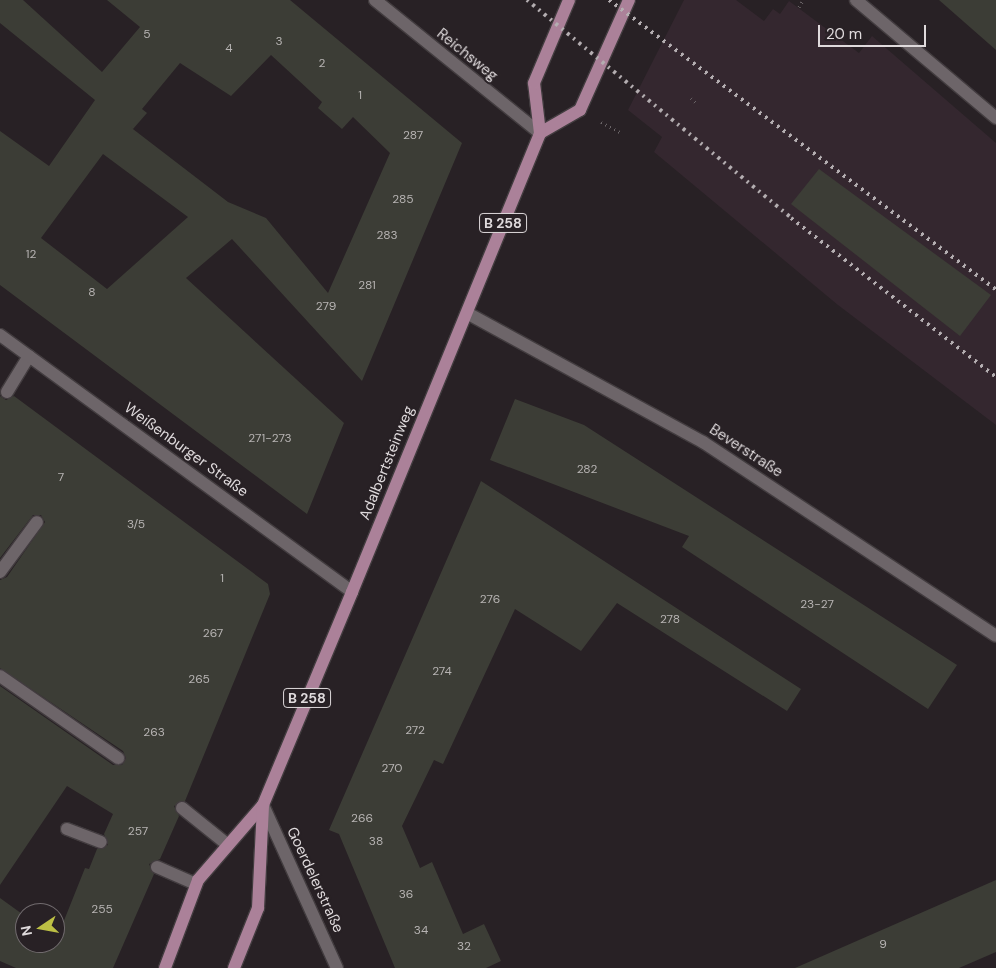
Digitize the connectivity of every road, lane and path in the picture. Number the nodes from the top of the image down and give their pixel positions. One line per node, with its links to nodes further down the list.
1 (375, 0): 10 (street, Reichsweg)
2 (569, 0): 10 (main road, Adalbertsteinweg / B 258)
3 (629, 0): 10 (main road)
4 (803, 0): 6 (path)
5 (856, 0): 9 (street)
6 (798, 7)
7 (691, 98): 8 (path)
8 (697, 104)
9 (996, 118)
10 (540, 133): 11 (main road, Adalbertsteinweg / B 258)
11 (467, 313): 17 (main road, Adalbertsteinweg / B 258); 18 (street, Beverstraße)
12 (0, 335): 13 (street, Weißenburger Straße)
13 (29, 356): 14 (street); 17 (street, Weißenburger Straße)
14 (7, 392)
15 (37, 522): 16 (street)
16 (0, 572)
17 (352, 592): 21 (main road, Adalbertsteinweg / B 258)
18 (996, 636)
19 (0, 676): 20 (street)
20 (118, 758)
21 (263, 805): 25 (main road, Adalbertsteinweg / B 258); 29 (main road, Adalbertsteinweg / B 258); 30 (street, Goerdelerstraße)
22 (182, 808): 25 (street)
23 (67, 829): 24 (street)
24 (100, 842)
25 (228, 845): 27 (main road, Adalbertsteinweg / B 258)
26 (156, 867): 27 (street)
27 (196, 884): 28 (main road, Adalbertsteinweg / B 258)
28 (165, 968)
29 (234, 968)
30 (338, 968)

